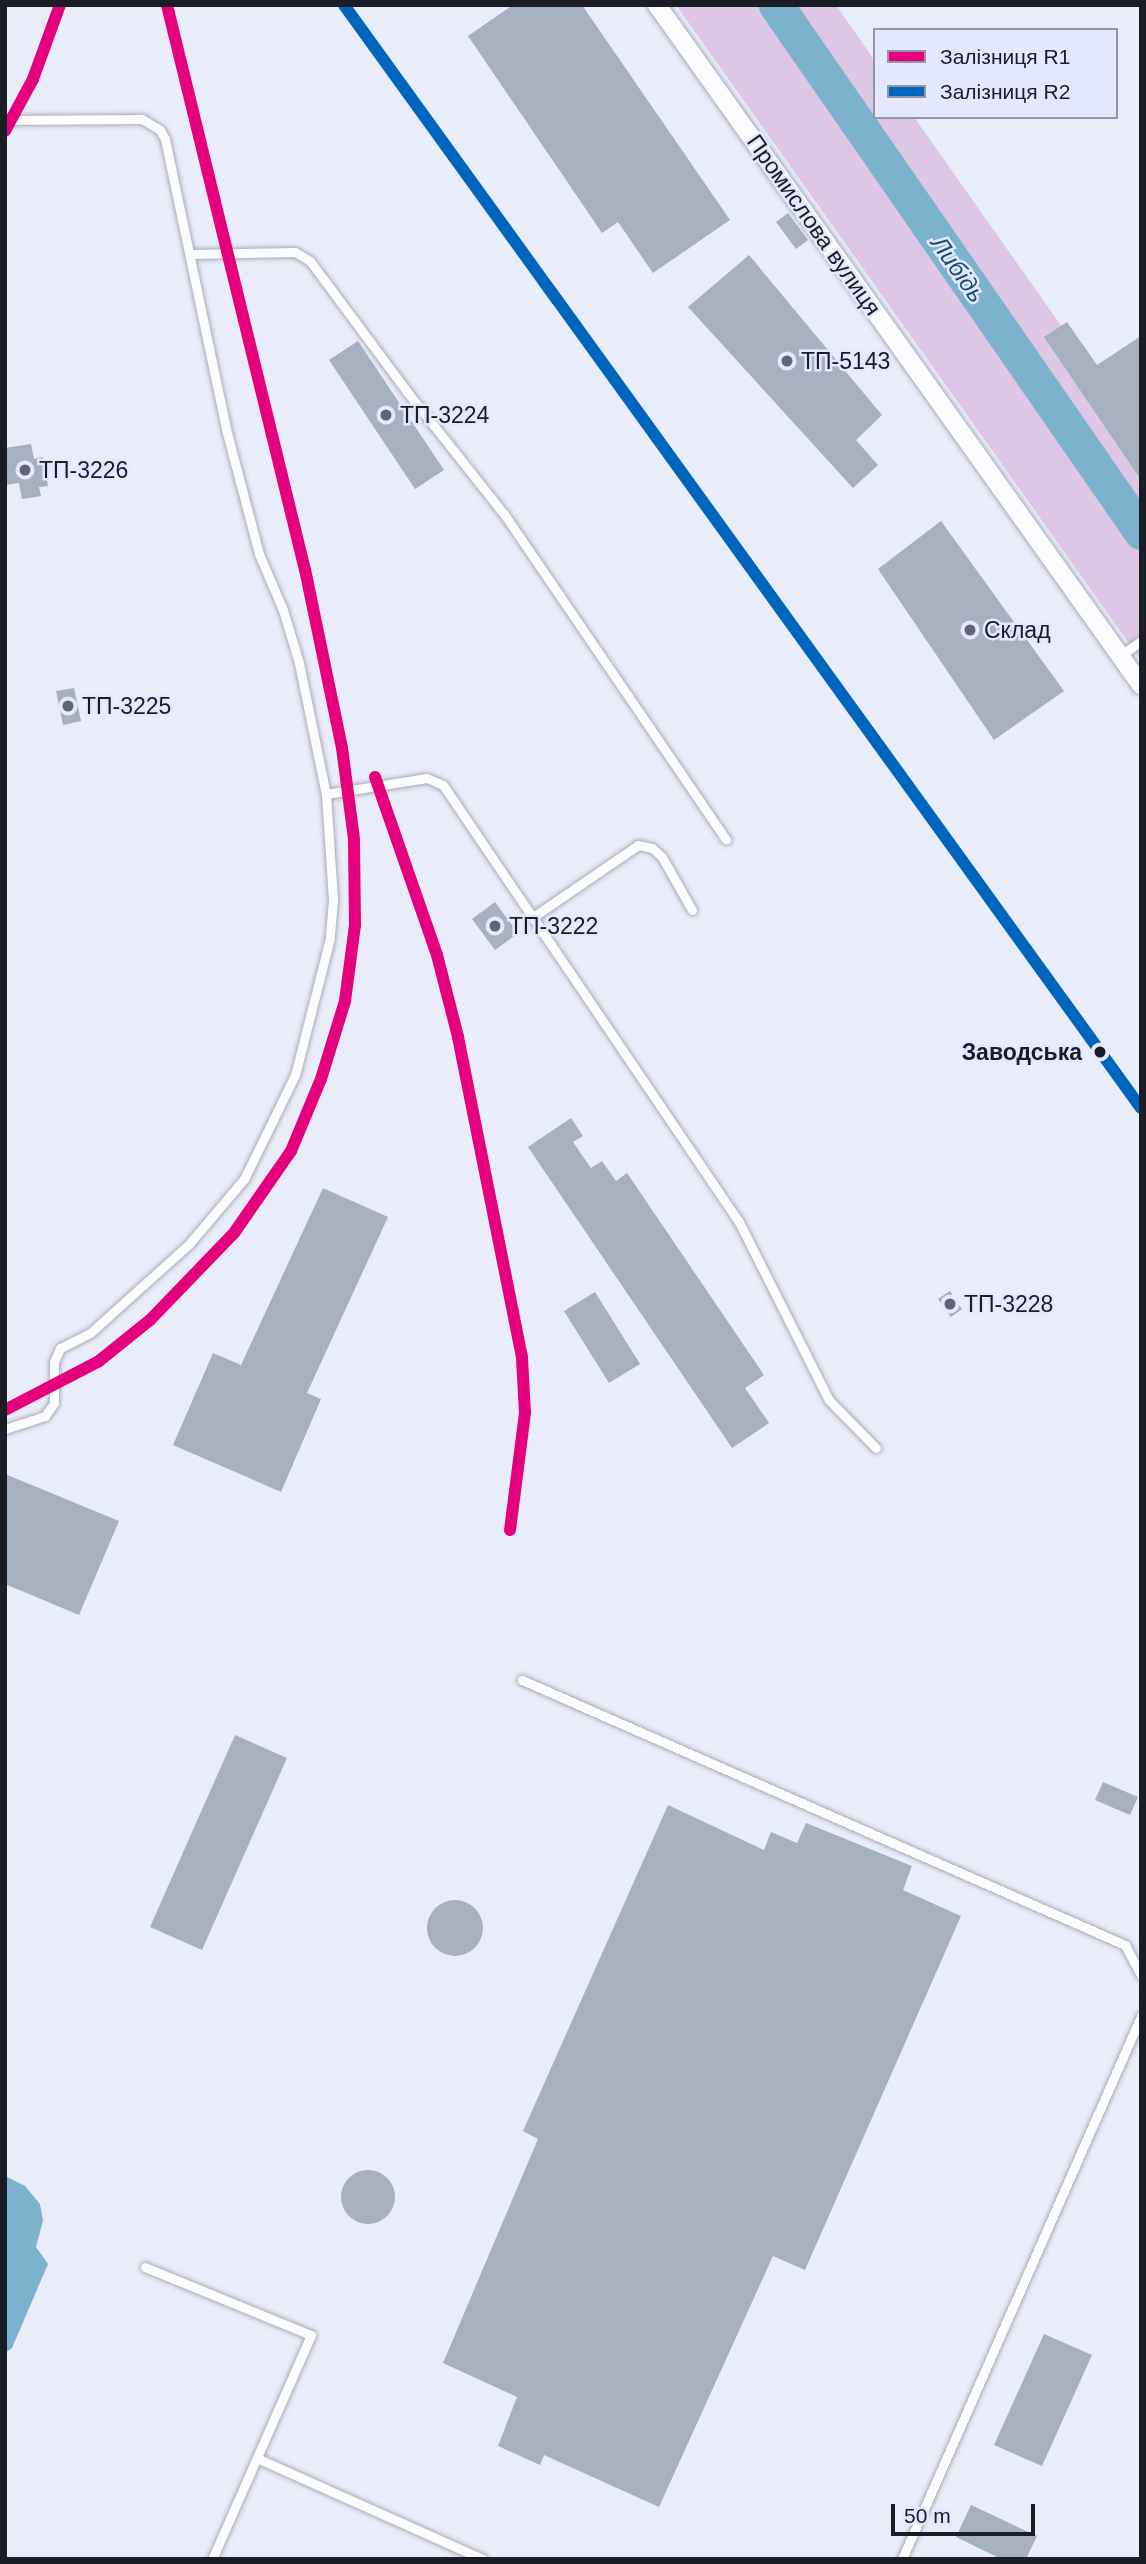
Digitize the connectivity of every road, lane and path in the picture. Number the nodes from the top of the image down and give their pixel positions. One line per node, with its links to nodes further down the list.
1 (657, 5): 5 (street, Промислова вулиця)
2 (5, 120): 3 (lane)
3 (191, 254): 7 (lane); 8 (lane)
4 (1141, 641): 5 (lane)
5 (1120, 656): 6 (street, Промислова вулиця)
6 (1141, 685)
7 (326, 794): 10 (lane); 11 (lane)
8 (726, 839)
9 (692, 910): 10 (lane)
10 (533, 917): 12 (lane)
11 (5, 1429)
12 (876, 1448)
13 (522, 1679): 14 (lane)
14 (1141, 1975)
15 (1141, 2016): 20 (lane)
16 (145, 2267): 17 (lane)
17 (259, 2459): 18 (lane); 19 (lane)
18 (212, 2559)
19 (483, 2559)
20 (902, 2559)

